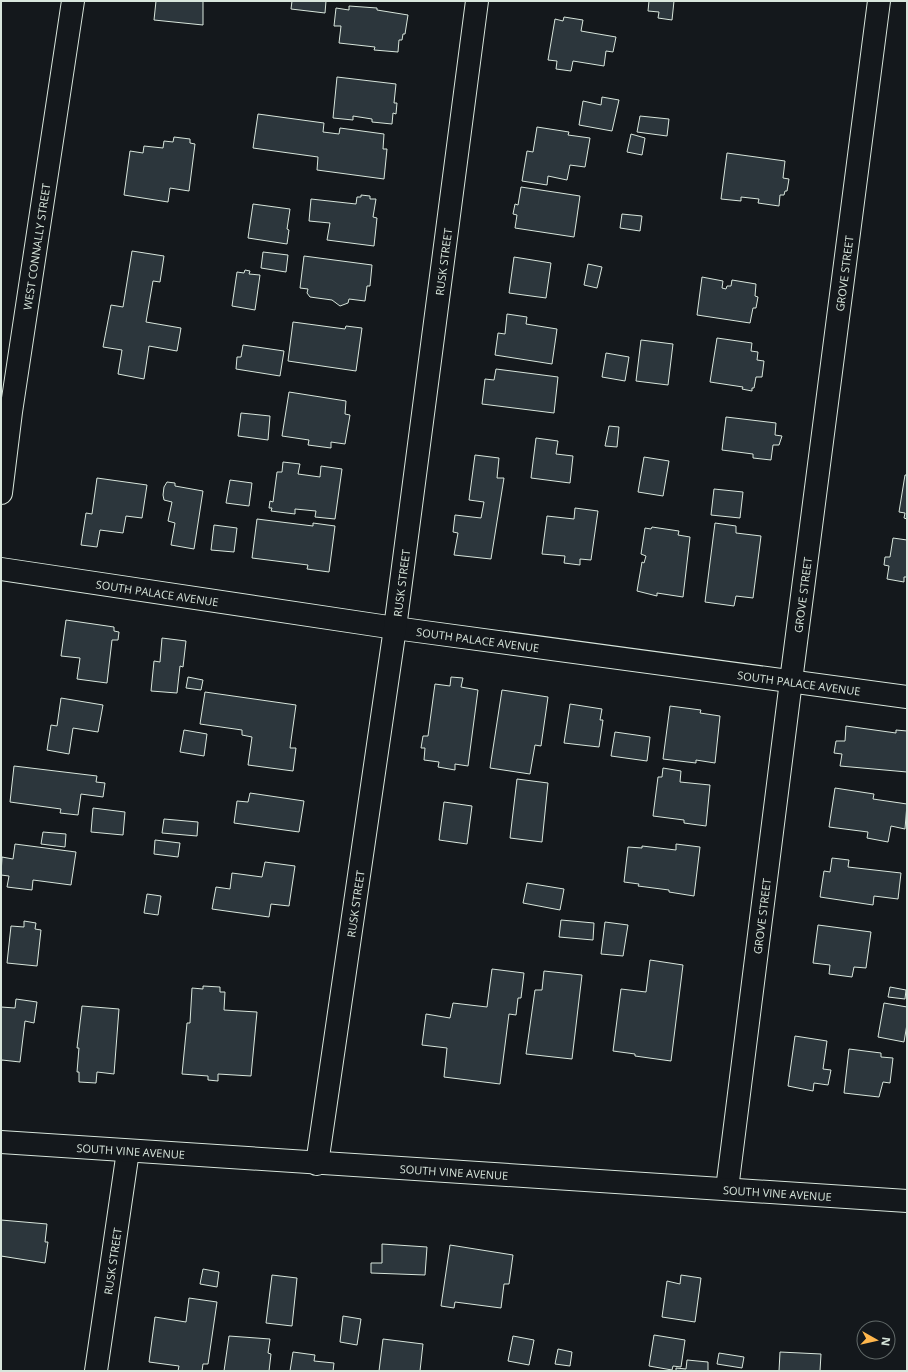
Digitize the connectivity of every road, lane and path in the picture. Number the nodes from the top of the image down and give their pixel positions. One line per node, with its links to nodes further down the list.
1 (73, 1): 4 (street, WEST CONNALLY STREET)
2 (477, 1): 7 (street, RUSK STREET)
3 (879, 1): 8 (street, GROVE STREET)
4 (6, 409): 5 (street, WEST CONNALLY STREET)
5 (1, 493)
6 (1, 569): 7 (street, SOUTH PALACE AVENUE)
7 (395, 628): 8 (street, SOUTH PALACE AVENUE); 12 (street, RUSK STREET)
8 (790, 681): 9 (street, SOUTH PALACE AVENUE); 13 (street, GROVE STREET)
9 (907, 697)
10 (1, 1142): 11 (street, SOUTH VINE AVENUE)
11 (128, 1150): 12 (street, SOUTH VINE AVENUE); 15 (street, RUSK STREET)
12 (317, 1164): 13 (street, SOUTH VINE AVENUE)
13 (728, 1189): 14 (street, SOUTH VINE AVENUE)
14 (907, 1201)
15 (96, 1371)

